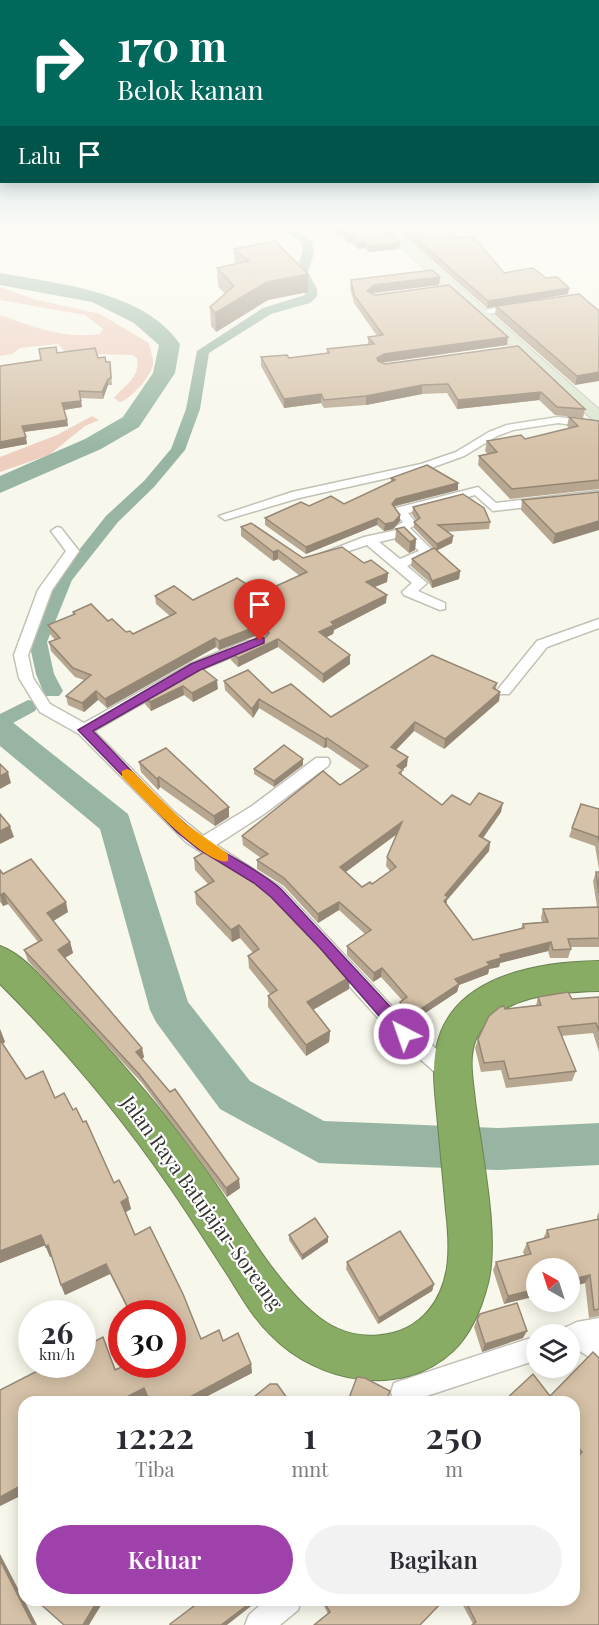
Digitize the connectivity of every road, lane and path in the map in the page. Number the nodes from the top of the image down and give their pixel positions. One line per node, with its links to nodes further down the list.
1 (466, 302): 3 (street)
2 (526, 306): 3 (street)
3 (480, 312): 4 (street)
4 (597, 413)
5 (599, 424): 7 (street)
6 (599, 495): 9 (street)
7 (225, 516)
8 (57, 531): 17 (street)
9 (406, 532): 10 (street); 12 (street)
10 (369, 540): 11 (street); 12 (street)
11 (312, 560)
12 (398, 565): 13 (street)
13 (440, 606)
14 (599, 622): 16 (street)
15 (260, 641): 17 (street)
16 (504, 691)
17 (84, 730): 19 (street)
18 (322, 762): 19 (street)
19 (202, 845): 22 (street)
20 (0, 961): 26 (highway, Jalan Raya Batujajar-Soreang)
21 (599, 976): 22 (highway, Jalan Raya Batujajar-Soreang)
22 (454, 1082): 26 (highway, Jalan Raya Batujajar-Soreang)
23 (582, 1334): 25 (street)
24 (526, 1351): 26 (street)
25 (599, 1352)
26 (401, 1383)
27 (281, 1606): 28 (street)
28 (259, 1625)

